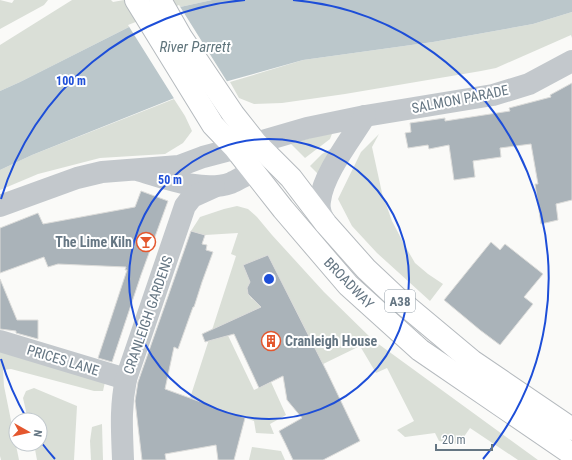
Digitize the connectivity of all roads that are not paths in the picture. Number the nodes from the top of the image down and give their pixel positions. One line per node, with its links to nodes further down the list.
1 (136, 0): 5 (main road, A38)
2 (160, 0): 6 (main road, BROADWAY / A38)
3 (572, 61): 4 (street, SALMON PARADE)
4 (366, 116): 6 (street, SALMON PARADE); 13 (street)
5 (213, 125): 7 (main road, BROADWAY / A38); 8 (street)
6 (256, 143): 7 (street, SALMON PARADE); 10 (street); 13 (main road, BROADWAY / A38)
7 (235, 148): 8 (street, SALMON PARADE); 10 (main road, BROADWAY / A38)
8 (203, 157): 9 (street, SALMON PARADE)
9 (137, 170): 11 (street, SALMON PARADE); 12 (street, SALMON PARADE)
10 (252, 172): 11 (street, SALMON PARADE); 17 (main road, BROADWAY / A38)
11 (214, 187): 15 (street, CRANLEIGH GARDENS)
12 (0, 206)
13 (326, 224): 16 (main road, BROADWAY / A38)
14 (0, 341): 15 (street, PRICES LANE)
15 (126, 379): 18 (street, CRANLEIGH GARDENS)
16 (572, 429)
17 (572, 454)
18 (123, 460)

